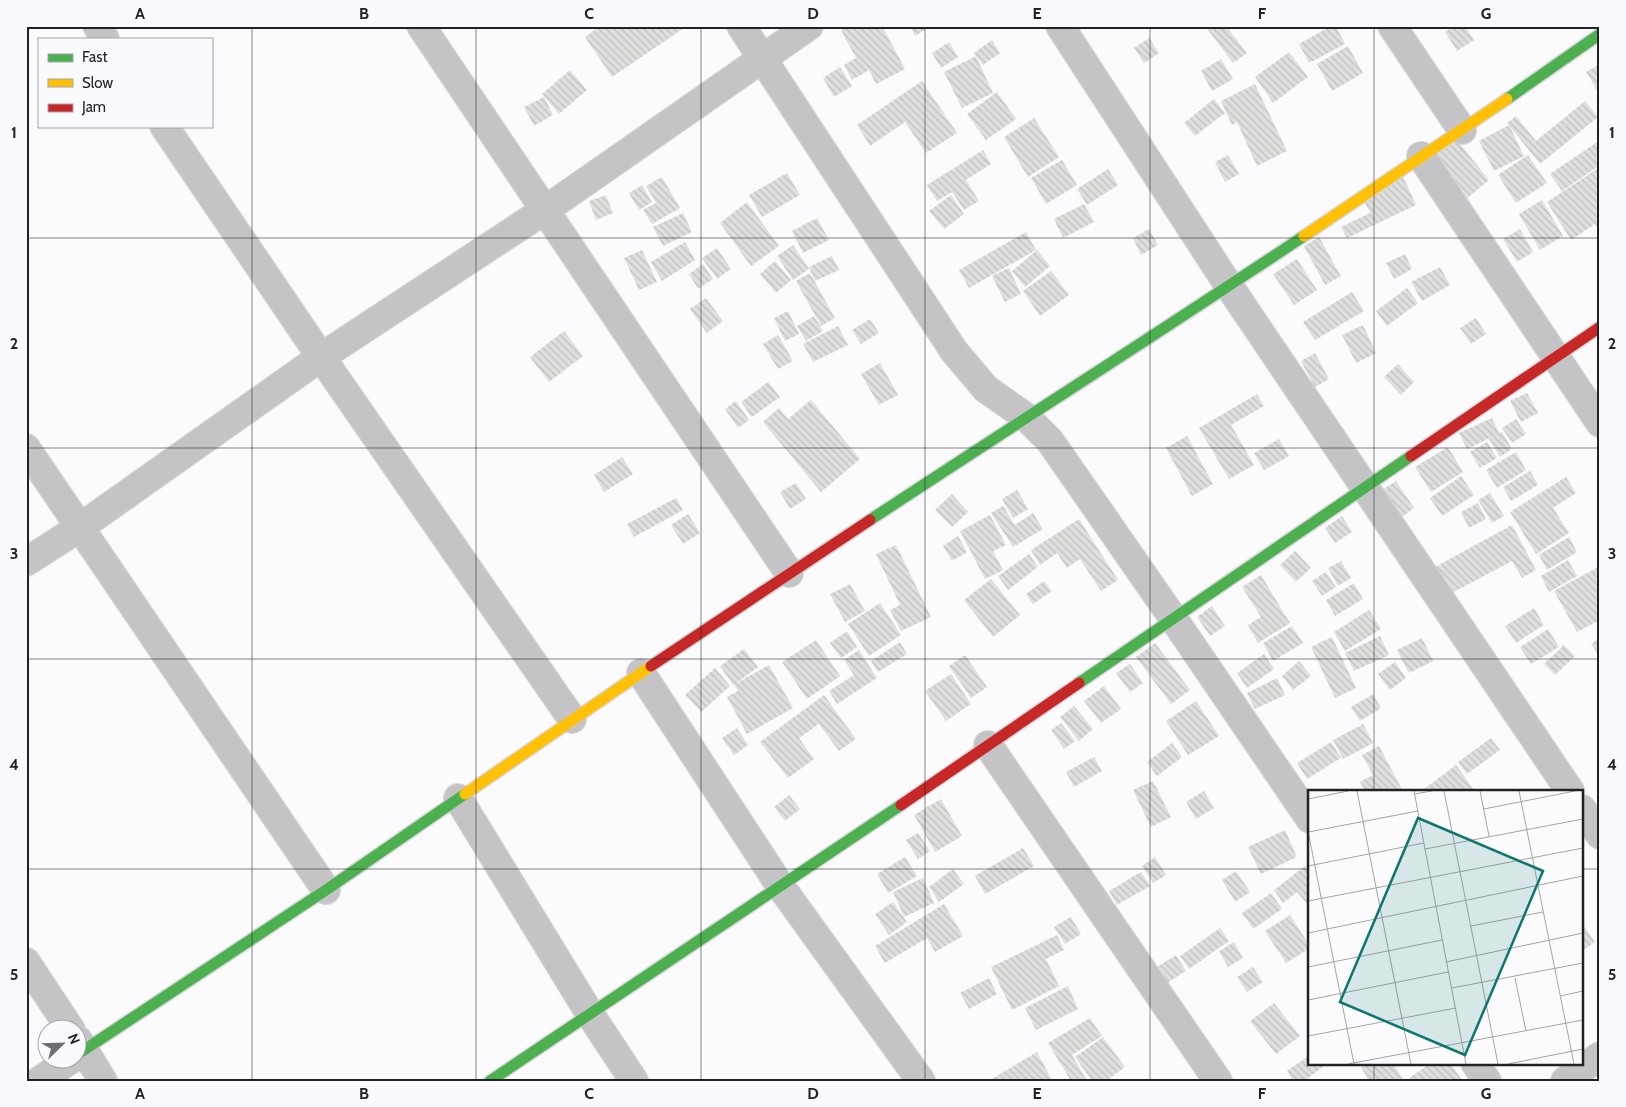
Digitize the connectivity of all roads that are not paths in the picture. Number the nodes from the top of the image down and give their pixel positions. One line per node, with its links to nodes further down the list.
1 (97, 26): 8 (street)
2 (421, 26): 13 (street)
3 (741, 26): 9 (street)
4 (809, 26): 9 (street)
5 (1060, 26): 14 (street)
6 (1392, 26): 11 (street)
7 (1600, 34): 11 (street)
8 (104, 38)
9 (762, 59): 13 (street); 18 (street)
10 (165, 128): 16 (street)
11 (1462, 130): 12 (street)
12 (1420, 156): 14 (street); 17 (street)
13 (545, 210): 16 (street); 24 (street)
14 (1229, 286): 18 (street); 21 (street)
15 (1600, 327): 17 (street)
16 (321, 357): 22 (street); 27 (street)
17 (1555, 358): 19 (street); 21 (street)
18 (1026, 416): 24 (street); 25 (street)
19 (1600, 424)
20 (26, 448): 22 (street)
21 (1365, 487): 25 (street); 29 (street)
22 (79, 528): 23 (street); 35 (street)
23 (26, 562)
24 (789, 573): 26 (street)
25 (1173, 618): 28 (street); 32 (street)
26 (641, 673): 27 (street); 34 (street)
27 (572, 719): 30 (street)
28 (988, 745): 34 (street); 49 (street)
29 (1569, 790)
30 (458, 798): 35 (street); 37 (street)
31 (1584, 812): 33 (street)
32 (1308, 816)
33 (1600, 835)
34 (781, 887): 37 (street); 48 (street)
35 (326, 890): 39 (street)
36 (26, 962): 38 (street)
37 (590, 1014): 46 (street); 47 (street)
38 (60, 1020)
39 (88, 1039)
40 (1600, 1056): 51 (street)
41 (88, 1062): 45 (street)
42 (1476, 1064): 50 (street)
43 (51, 1070): 44 (street)
44 (39, 1081)
45 (104, 1081)
46 (490, 1081)
47 (634, 1081)
48 (921, 1081)
49 (1218, 1081)
50 (1487, 1081)
51 (1565, 1081)

